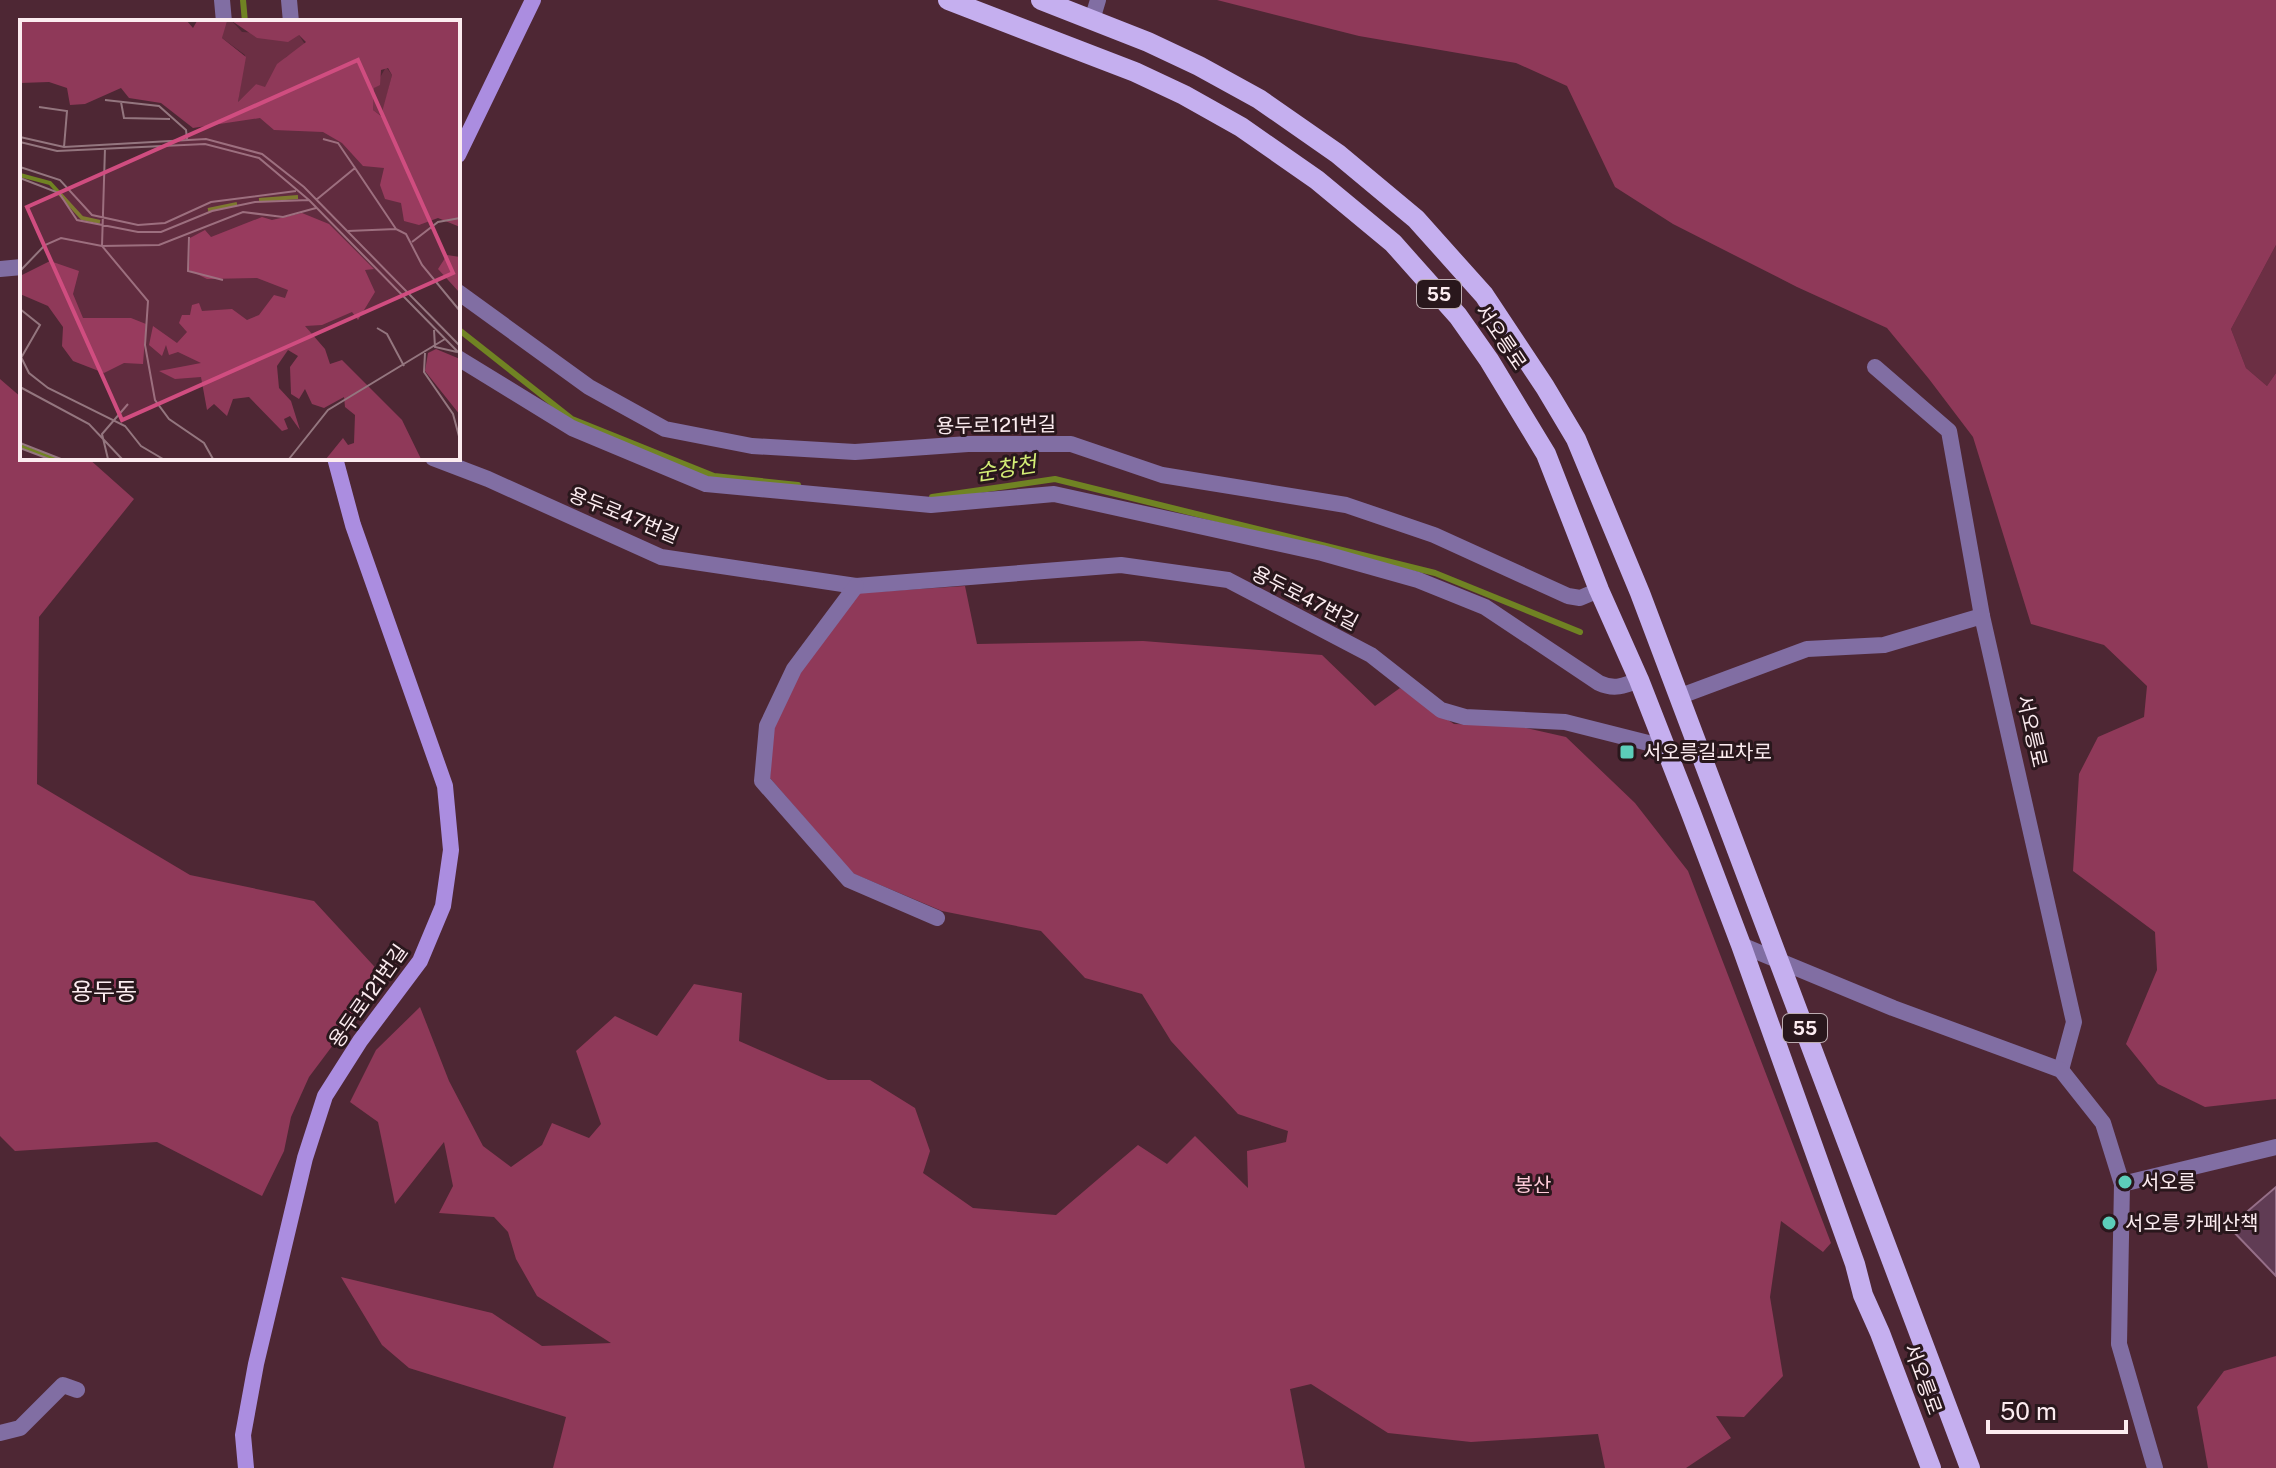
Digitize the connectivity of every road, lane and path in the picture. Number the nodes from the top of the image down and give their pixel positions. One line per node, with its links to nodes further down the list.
1 (222, 0): 7 (street)
2 (289, 0): 8 (street)
3 (533, 0): 9 (main road)
4 (948, 0): 18 (main road, 서오릉로 / 55)
5 (1041, 0): 6 (main road, 서오릉로 / 55)
6 (1095, 10): 21 (main road, 서오릉로 / 55)
7 (224, 20)
8 (291, 20)
9 (460, 151)
10 (20, 267): 11 (street)
11 (0, 269)
12 (460, 293): 18 (street, 용두로121번길)
13 (460, 359): 20 (street)
14 (1875, 367): 19 (street, 서오릉로)
15 (336, 460): 31 (main road, 용두로121번길)
16 (438, 460): 17 (street, 용두로47번길)
17 (856, 586): 22 (street, 용두로47번길); 23 (street)
18 (1599, 590): 20 (main road, 서오릉로 / 55)
19 (1982, 616): 21 (street); 26 (street, 서오릉로)
20 (1639, 680): 22 (main road, 서오릉로 / 55)
21 (1678, 697): 25 (main road, 서오릉로 / 55)
22 (1664, 747): 24 (main road, 서오릉로 / 55)
23 (937, 918)
24 (1741, 945): 25 (street); 32 (main road, 서오릉로 / 55)
25 (1780, 961): 26 (street); 33 (main road, 서오릉로 / 55)
26 (2061, 1070): 28 (street)
27 (2276, 1147): 28 (street)
28 (2122, 1184): 34 (street)
29 (77, 1390): 30 (street)
30 (0, 1433)
31 (246, 1468)
32 (1931, 1468)
33 (1970, 1468)
34 (2155, 1468)

